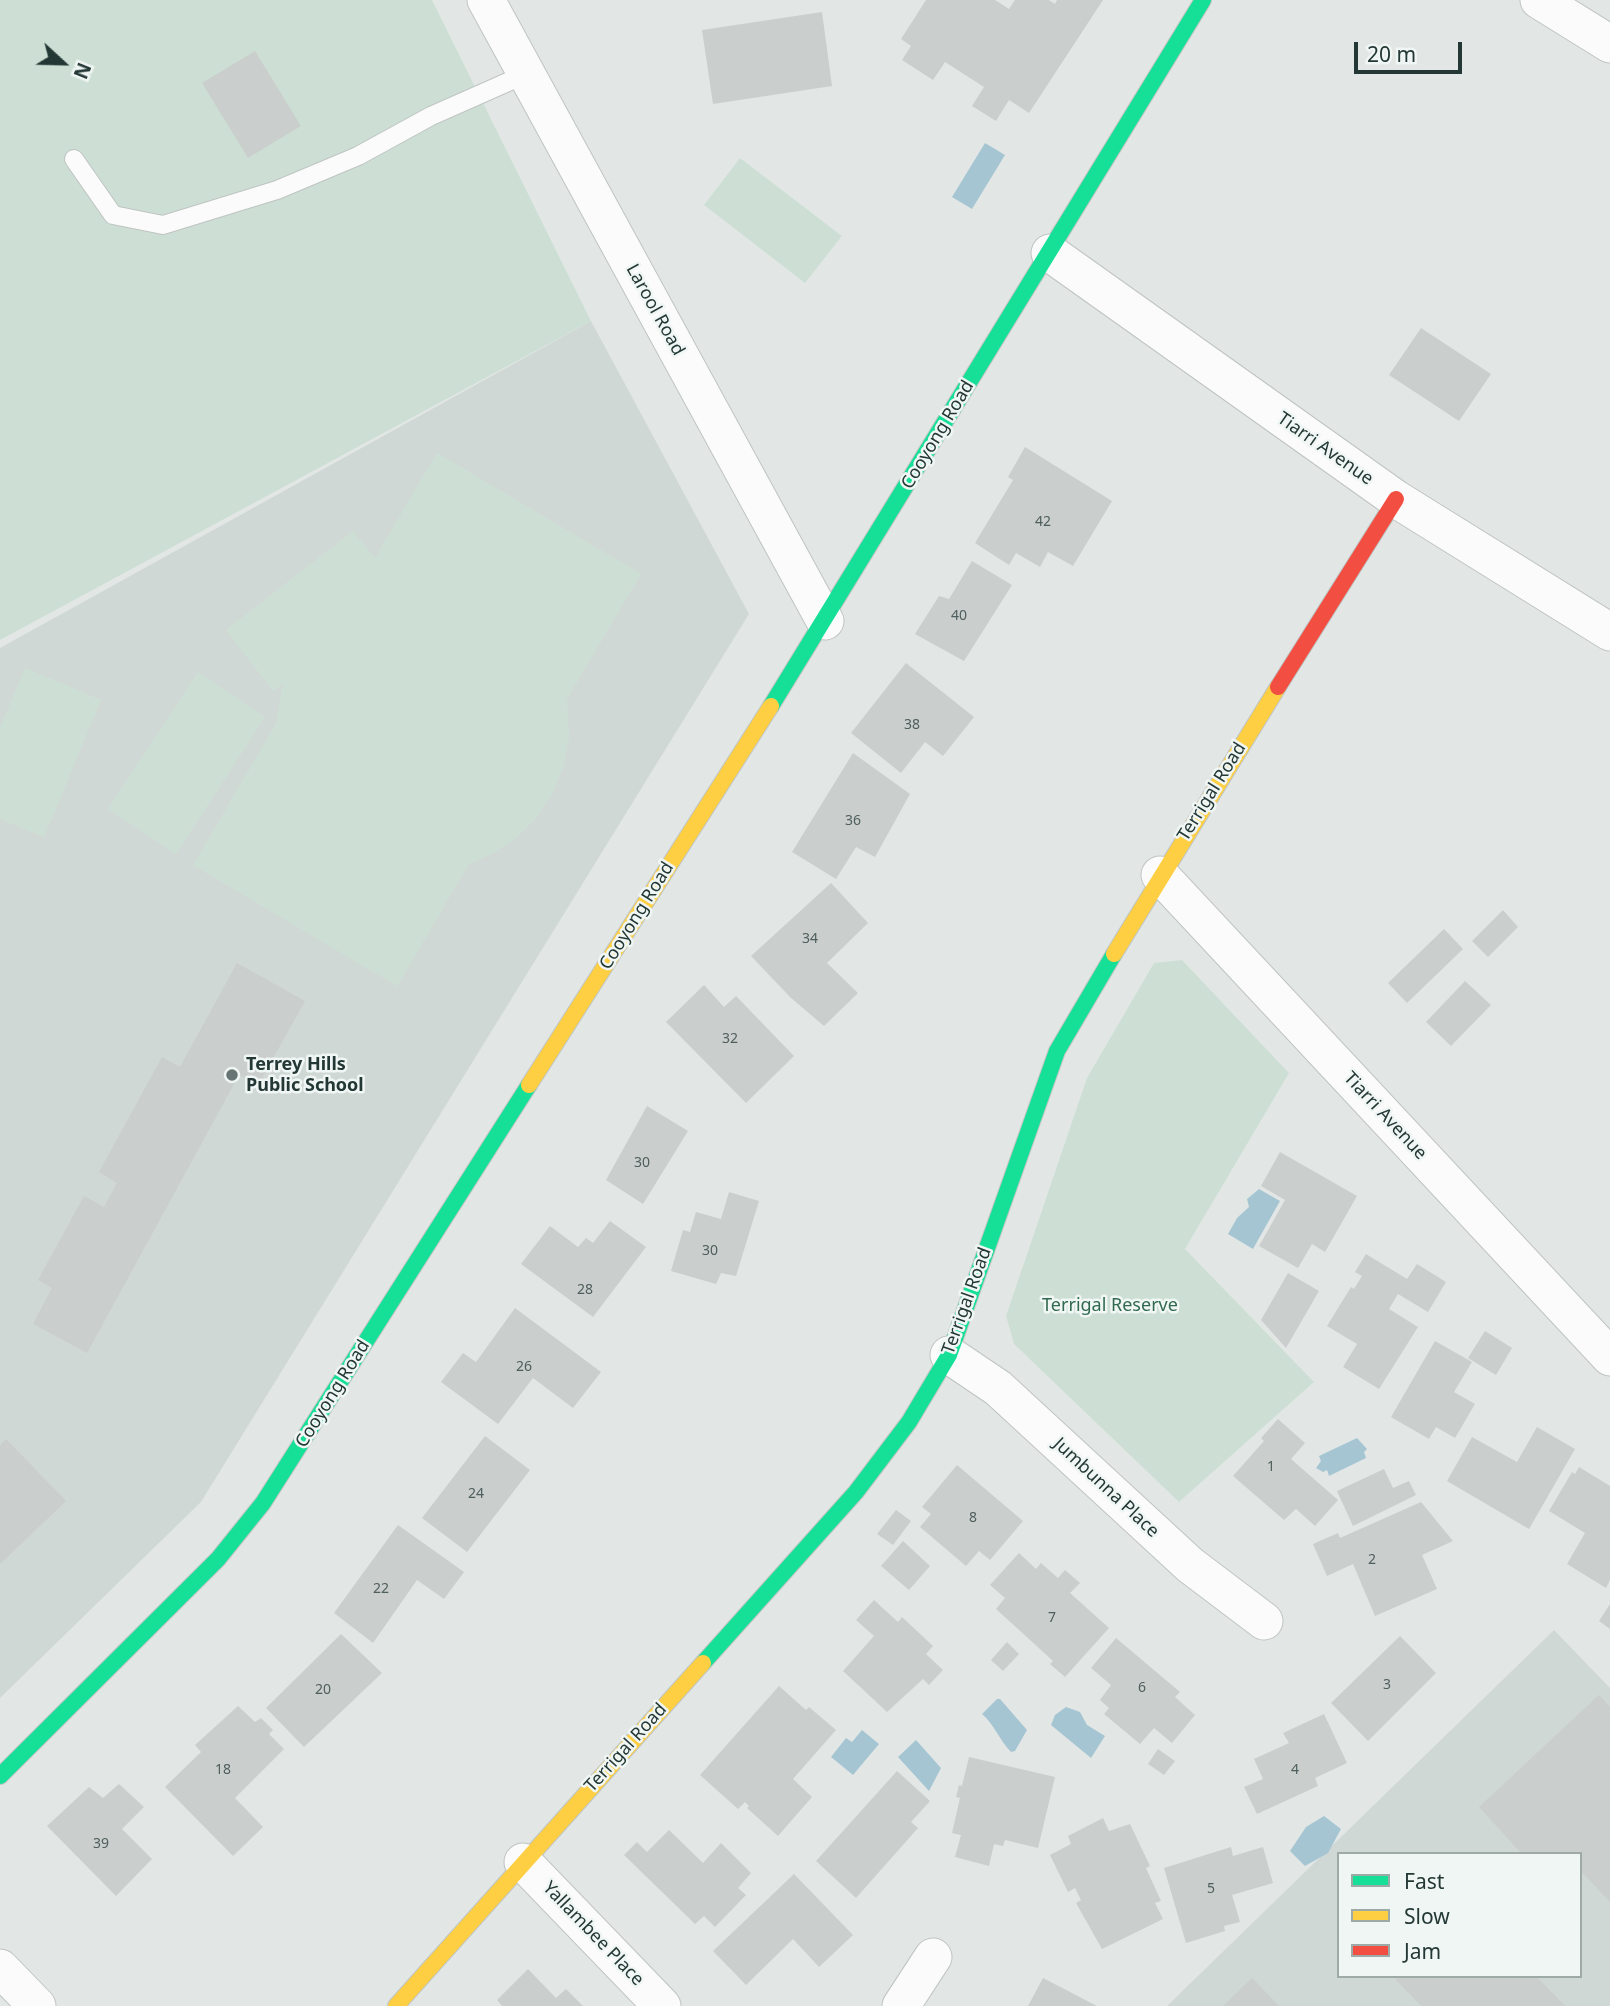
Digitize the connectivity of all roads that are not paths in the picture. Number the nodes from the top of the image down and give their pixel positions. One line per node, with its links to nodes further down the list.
1 (486, 0): 5 (street, Larool Road)
2 (1203, 0): 7 (street, Cooyong Road)
3 (1539, 0): 4 (street)
4 (1610, 44)
5 (526, 74): 6 (lane); 9 (street, Larool Road)
6 (74, 159)
7 (1050, 253): 8 (street, Tiarri Avenue); 9 (street, Cooyong Road)
8 (1396, 499): 10 (street, Tiarri Avenue); 11 (street, Terrigal Road)
9 (825, 621): 15 (street, Cooyong Road)
10 (1610, 632)
11 (1160, 875): 12 (street, Terrigal Road); 13 (street, Tiarri Avenue)
12 (949, 1354): 14 (street, Jumbunna Place); 16 (street, Terrigal Road)
13 (1610, 1357)
14 (1264, 1621)
15 (0, 1776)
16 (523, 1862): 20 (street, Terrigal Road); 21 (street, Yallambee Place)
17 (933, 1957): 22 (street)
18 (0, 1968): 19 (street)
19 (37, 2006)
20 (396, 2006)
21 (662, 2006)
22 (901, 2006)

